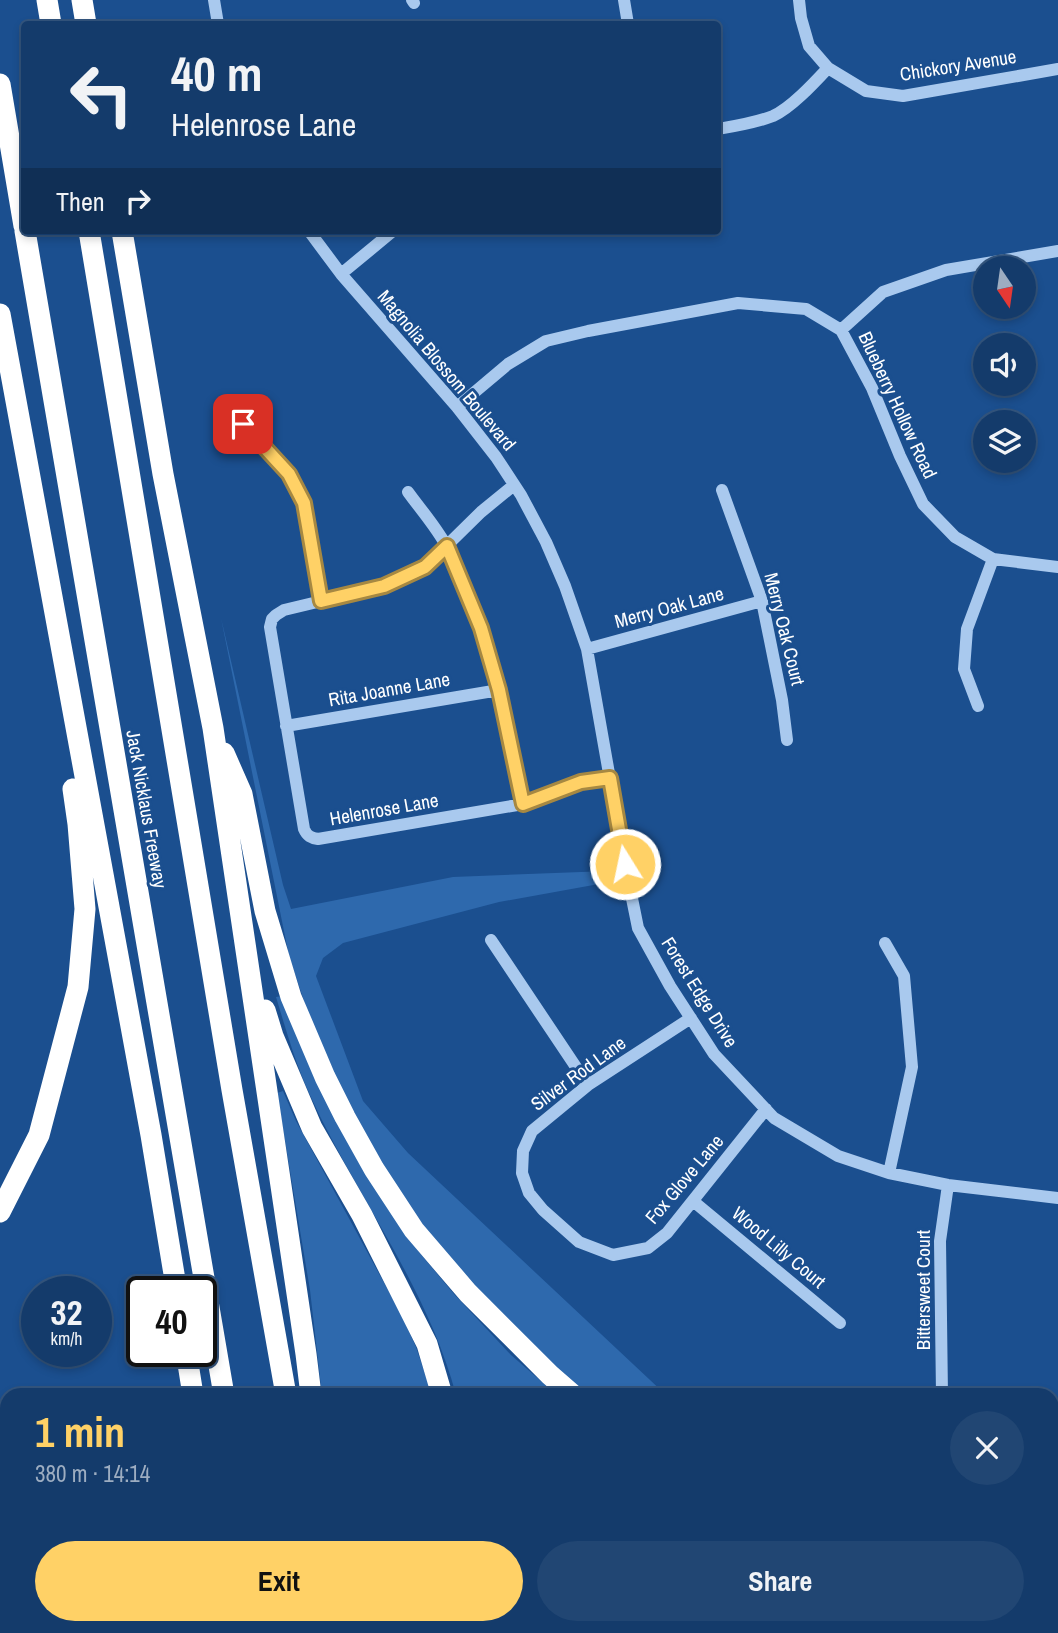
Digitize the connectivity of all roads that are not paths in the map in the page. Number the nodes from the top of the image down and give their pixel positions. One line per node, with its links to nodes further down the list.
1 (47, 0): 6 (highway)
2 (82, 0): 7 (highway)
3 (214, 0): 8 (street)
4 (624, 0): 9 (street)
5 (799, 0): 10 (street)
6 (50, 21)
7 (86, 21)
8 (218, 21)
9 (628, 21)
10 (828, 68): 11 (street, Chickory Avenue); 13 (street)
11 (1058, 69)
12 (0, 84): 14 (highway, Jack Nicklaus Freeway)
13 (721, 129)
14 (21, 206)
15 (26, 235): 60 (highway, Jack Nicklaus Freeway)
16 (90, 235): 61 (highway, Jack Nicklaus Freeway)
17 (123, 235): 39 (highway)
18 (312, 235): 21 (street, Magnolia Blossom Boulevard)
19 (388, 235): 21 (street)
20 (1058, 251): 23 (street)
21 (341, 274): 25 (street, Magnolia Blossom Boulevard)
22 (0, 314): 29 (highway)
23 (841, 330): 25 (street, Blueberry Hollow Road); 31 (street, Blueberry Hollow Road)
24 (227, 407): 33 (street)
25 (457, 407): 26 (street, Magnolia Blossom Boulevard)
26 (514, 485): 30 (street, Helenrose Lane); 35 (street, Magnolia Blossom Boulevard)
27 (722, 490): 34 (street, Merry Oak Court)
28 (408, 492): 30 (street)
29 (33, 496): 54 (highway); 56 (highway)
30 (447, 546): 33 (street, Helenrose Lane); 36 (street)
31 (993, 559): 32 (street, Blueberry Hollow Road); 37 (street)
32 (1058, 567)
33 (321, 601): 38 (street, Helenrose Lane)
34 (762, 601): 35 (street, Merry Oak Lane); 40 (street, Merry Oak Court)
35 (587, 649): 41 (street, Magnolia Blossom Boulevard)
36 (499, 690): 38 (street, Rita Joanne Lane); 42 (street)
37 (978, 706)
38 (286, 726): 42 (street, Helenrose Lane)
39 (213, 728): 44 (highway); 64 (highway)
40 (787, 740)
41 (610, 778): 42 (street, Helenrose Lane); 43 (street, Magnolia Blossom Boulevard)
42 (523, 804)
43 (625, 864): 47 (street, Forest Edge Drive)
44 (242, 927): 62 (highway); 63 (highway)
45 (491, 940): 48 (street)
46 (885, 943): 50 (street)
47 (691, 1018): 48 (street, Silver Rod Lane); 49 (street, Forest Edge Drive)
48 (588, 1085): 55 (street, Silver Rod Lane)
49 (766, 1110): 50 (street, Forest Edge Drive); 53 (street, Fox Glove Lane)
50 (889, 1173): 51 (street, Forest Edge Drive)
51 (948, 1185): 52 (street, Forest Edge Drive); 65 (street, Bittersweet Court)
52 (1058, 1198)
53 (693, 1201): 55 (street, Fox Glove Lane); 57 (street, Wood Lilly Court)
54 (1, 1209)
55 (579, 1242)
56 (174, 1276)
57 (840, 1323)
58 (189, 1367): 59 (highway)
59 (192, 1388)
60 (223, 1388)
61 (285, 1388)
62 (310, 1388)
63 (440, 1388)
64 (565, 1388)
65 (942, 1388)

